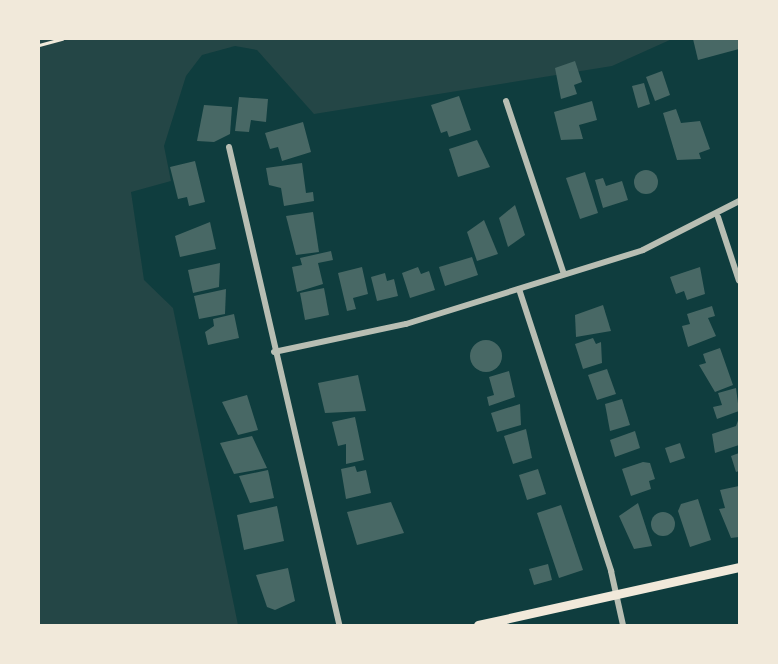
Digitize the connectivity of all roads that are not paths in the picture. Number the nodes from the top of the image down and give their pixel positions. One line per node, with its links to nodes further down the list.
1 (506, 101): 5 (street)
2 (229, 147): 8 (street)
3 (739, 201): 4 (street)
4 (718, 217): 5 (street); 6 (street)
5 (564, 274): 7 (street)
6 (739, 281)
7 (519, 289): 8 (street); 10 (street)
8 (274, 352): 11 (street)
9 (739, 567): 10 (main road)
10 (616, 594): 12 (main road); 13 (street)
11 (339, 625)
12 (478, 625)
13 (622, 625)

